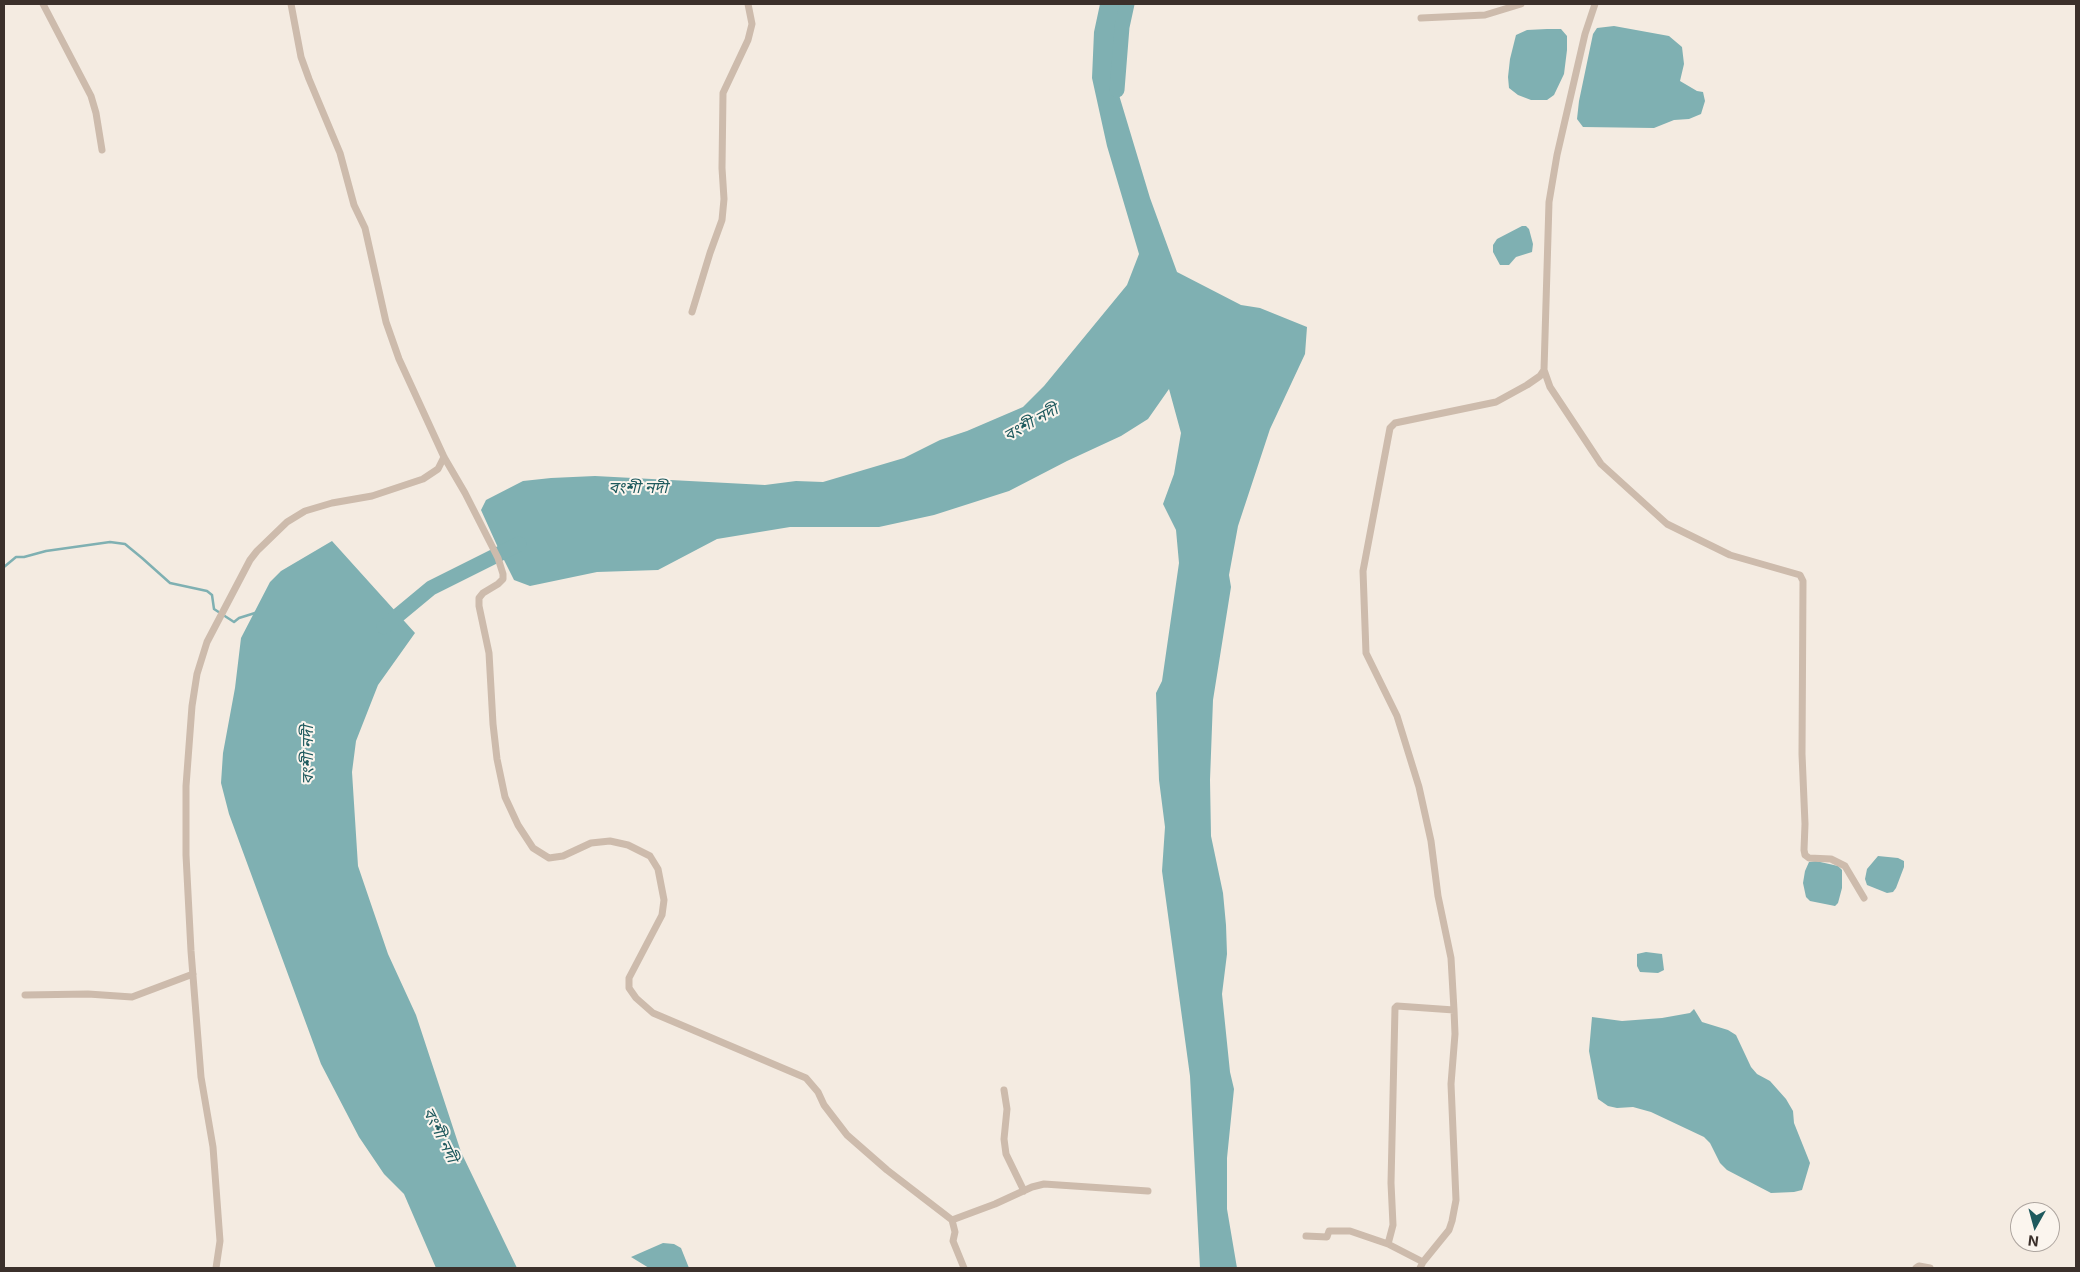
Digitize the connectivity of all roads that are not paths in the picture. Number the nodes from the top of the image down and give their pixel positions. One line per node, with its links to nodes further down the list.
1 (43, 4): 7 (street)
2 (291, 4): 10 (street)
3 (748, 4): 8 (street)
4 (1521, 4): 6 (street)
5 (1595, 4): 9 (street)
6 (1420, 18)
7 (102, 150)
8 (692, 312)
9 (1544, 370): 11 (street); 14 (street)
10 (444, 457): 12 (street); 18 (street)
11 (1864, 898)
12 (193, 974): 13 (street); 22 (street)
13 (24, 995)
14 (1454, 1010): 20 (street); 21 (street)
15 (1004, 1090): 16 (street)
16 (1024, 1191): 17 (street); 18 (street)
17 (1148, 1191)
18 (952, 1220): 23 (street)
19 (1306, 1236): 20 (street)
20 (1388, 1244): 21 (street)
21 (1421, 1265)
22 (216, 1268)
23 (964, 1268)
24 (1916, 1268): 25 (street)
25 (1930, 1268)

